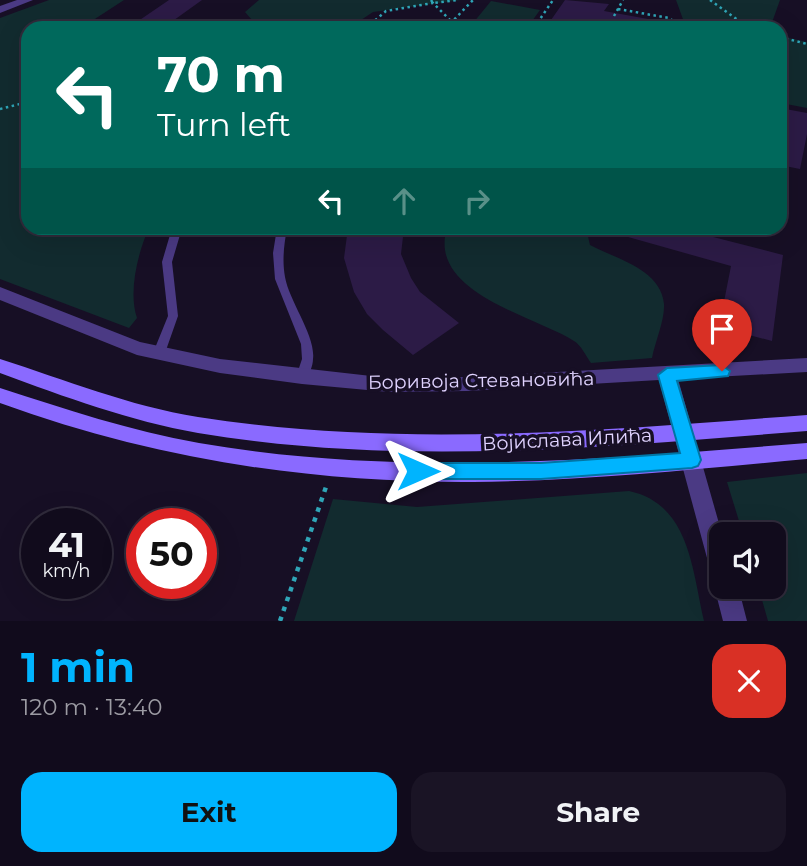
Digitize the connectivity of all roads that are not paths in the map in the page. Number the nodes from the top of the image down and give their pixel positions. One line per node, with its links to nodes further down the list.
1 (27, 0): 2 (street)
2 (0, 9)
3 (175, 235): 6 (lane)
4 (281, 235): 10 (lane)
5 (0, 293): 6 (street, Боривоја Стевановића)
6 (159, 353): 10 (street, Боривоја Стевановића)
7 (807, 365): 9 (street, Боривоја Стевановића)
8 (0, 366): 13 (main road, Војислава Илића)
9 (667, 375): 10 (street, Боривоја Стевановића); 13 (street)
10 (302, 377)
11 (0, 395): 15 (main road, Војислава Илића)
12 (807, 423): 13 (main road, Војислава Илића)
13 (684, 432): 15 (street)
14 (807, 451): 15 (main road, Војислава Илића)
15 (692, 460): 16 (street)
16 (709, 524)
17 (729, 599): 18 (street)
18 (735, 621)

